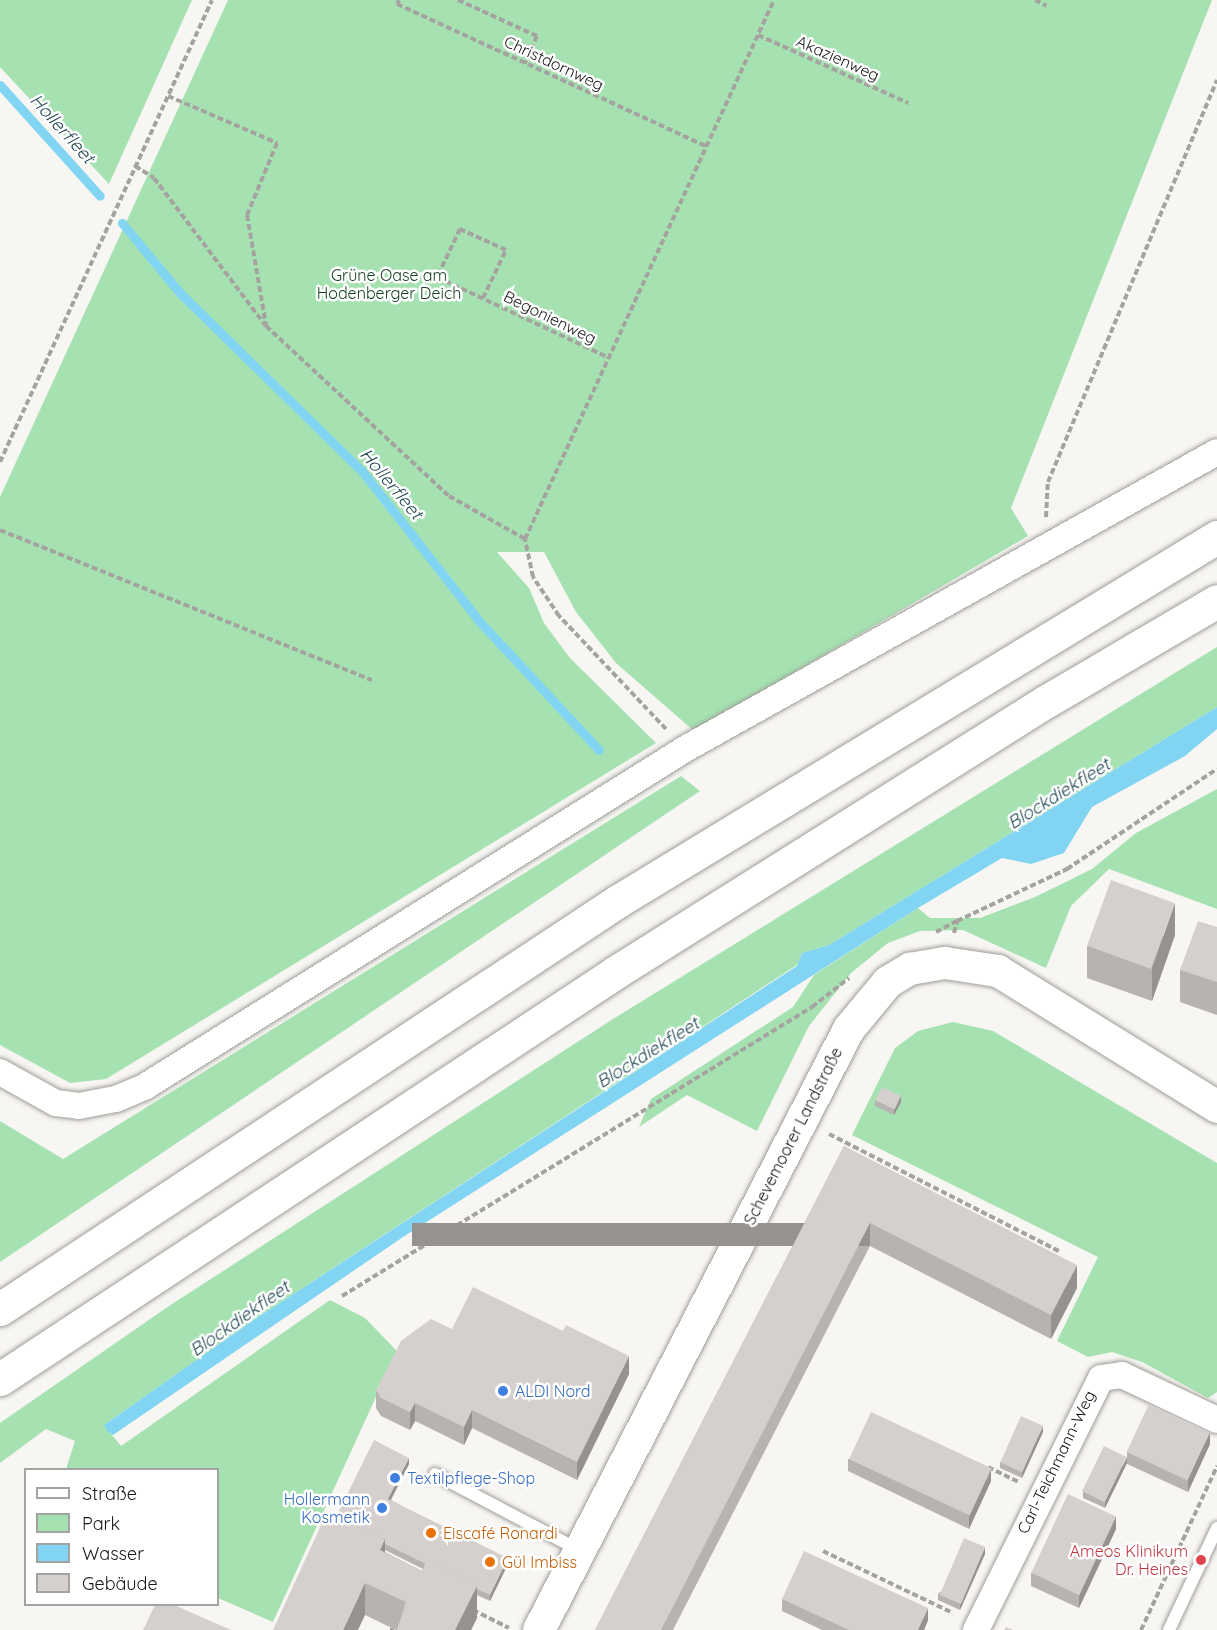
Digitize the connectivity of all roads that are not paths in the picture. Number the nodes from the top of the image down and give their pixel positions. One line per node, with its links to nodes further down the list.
1 (1217, 452): 4 (street)
2 (1217, 537): 6 (highway)
3 (1217, 601): 7 (highway)
4 (0, 1071)
5 (1217, 1107): 11 (street, Schevemoorer Landstraße)
6 (0, 1309)
7 (0, 1379)
8 (1217, 1420): 12 (street, Carl-Teichmann-Weg)
9 (435, 1474): 11 (lane)
10 (1217, 1528): 14 (lane)
11 (580, 1551): 13 (street, Schevemoorer Landstraße)
12 (977, 1628)
13 (539, 1630)
14 (1169, 1630)

